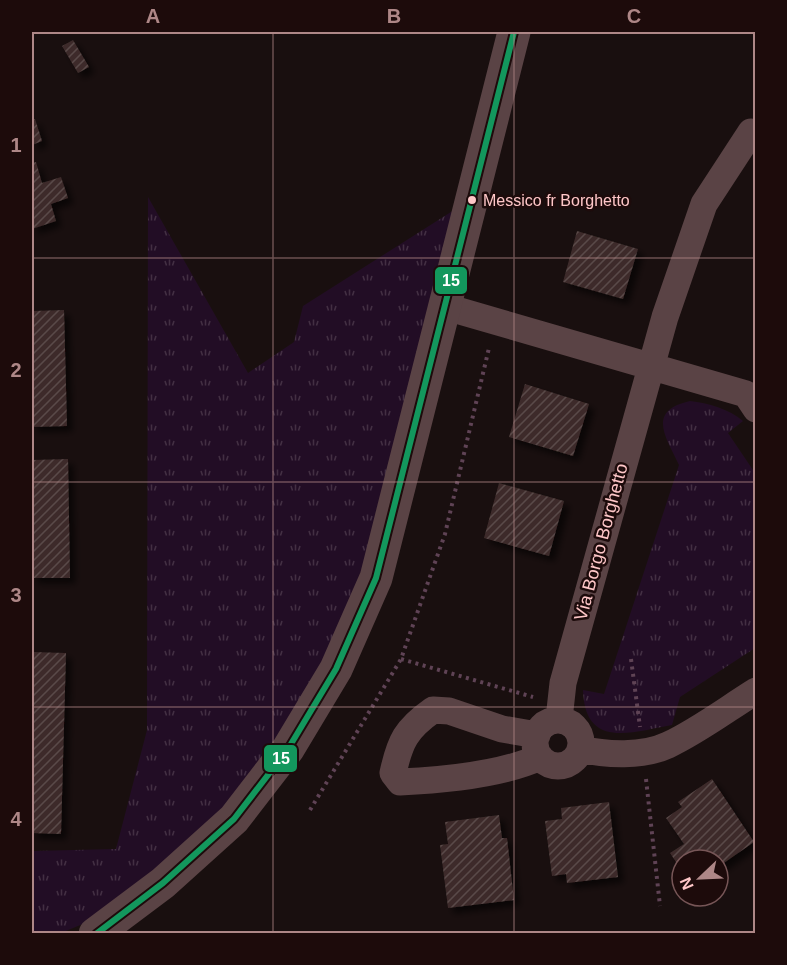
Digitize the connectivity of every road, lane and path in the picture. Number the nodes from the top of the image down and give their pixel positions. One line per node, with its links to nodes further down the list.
1 (514, 32): 3 (street)
2 (751, 132): 5 (street, Via Borgo Borghetto)
3 (446, 307): 4 (street); 16 (street)
4 (496, 321): 5 (street); 7 (path)
5 (650, 367): 6 (street); 10 (street, Via Borgo Borghetto)
6 (756, 409)
7 (401, 659): 10 (path); 14 (path)
8 (631, 659): 13 (path)
9 (756, 691): 13 (street)
10 (559, 712): 11 (street); 12 (street)
11 (538, 746): 11 (street); 12 (street)
12 (580, 749): 13 (street)
13 (643, 752): 15 (path)
14 (310, 810)
15 (660, 906)
16 (95, 933)

